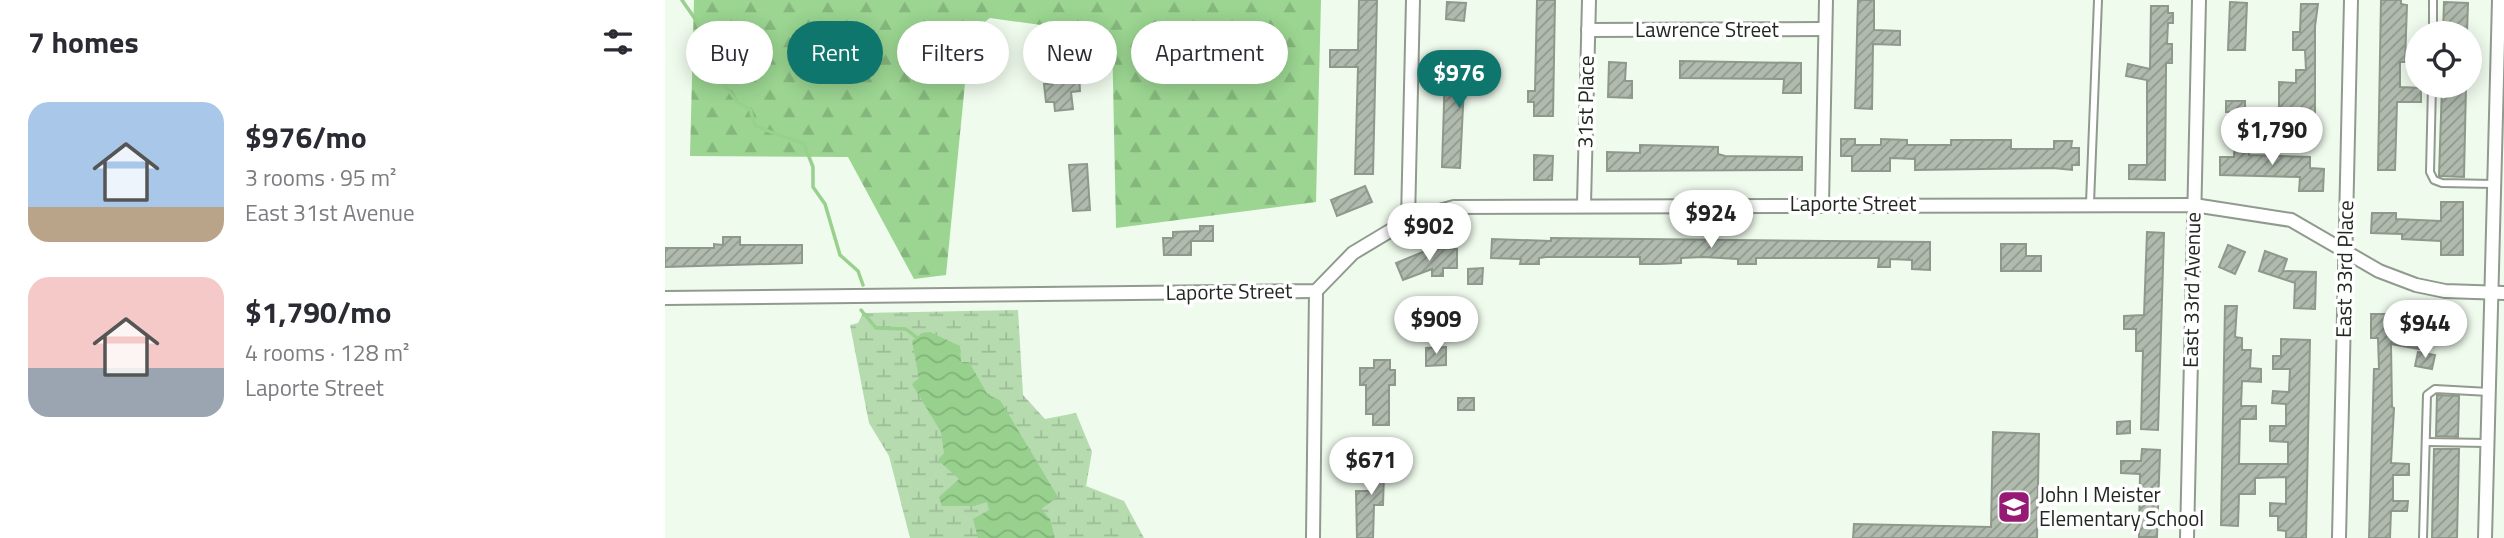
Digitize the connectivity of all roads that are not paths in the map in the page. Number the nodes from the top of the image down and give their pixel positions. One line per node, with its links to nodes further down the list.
1 (1413, 0): 18 (street)
2 (1589, 0): 11 (street, 31st Place)
3 (1826, 0): 10 (street)
4 (2098, 0): 14 (lane)
5 (2199, 0): 17 (street, East 33rd Avenue)
6 (2351, 0): 19 (street, East 33rd Place)
7 (2433, 0): 9 (lane)
8 (2499, 0): 13 (street)
9 (2433, 21)
10 (1825, 29): 11 (street, Lawrence Street); 16 (street)
11 (1588, 30): 15 (street, 31st Place)
12 (2432, 98): 13 (lane)
13 (2494, 184): 21 (street)
14 (2090, 203): 16 (street, Laporte Street); 17 (street, Laporte Street)
15 (1584, 204): 16 (street, Laporte Street); 18 (street, Laporte Street)
16 (1822, 204)
17 (2194, 205): 19 (street, Laporte Street); 27 (street, East 33rd Avenue)
18 (1408, 220): 20 (street, Laporte Street)
19 (2345, 250): 21 (street, Laporte Street); 28 (street, East 33rd Place)
20 (1316, 291): 22 (street, Laporte Street); 26 (street)
21 (2498, 294): 23 (street)
22 (665, 298)
23 (2489, 392): 24 (lane); 25 (street)
24 (2426, 442): 25 (lane); 29 (lane)
25 (2488, 443): 30 (street)
26 (1313, 538)
27 (2187, 538)
28 (2339, 538)
29 (2423, 538)
30 (2485, 538)

